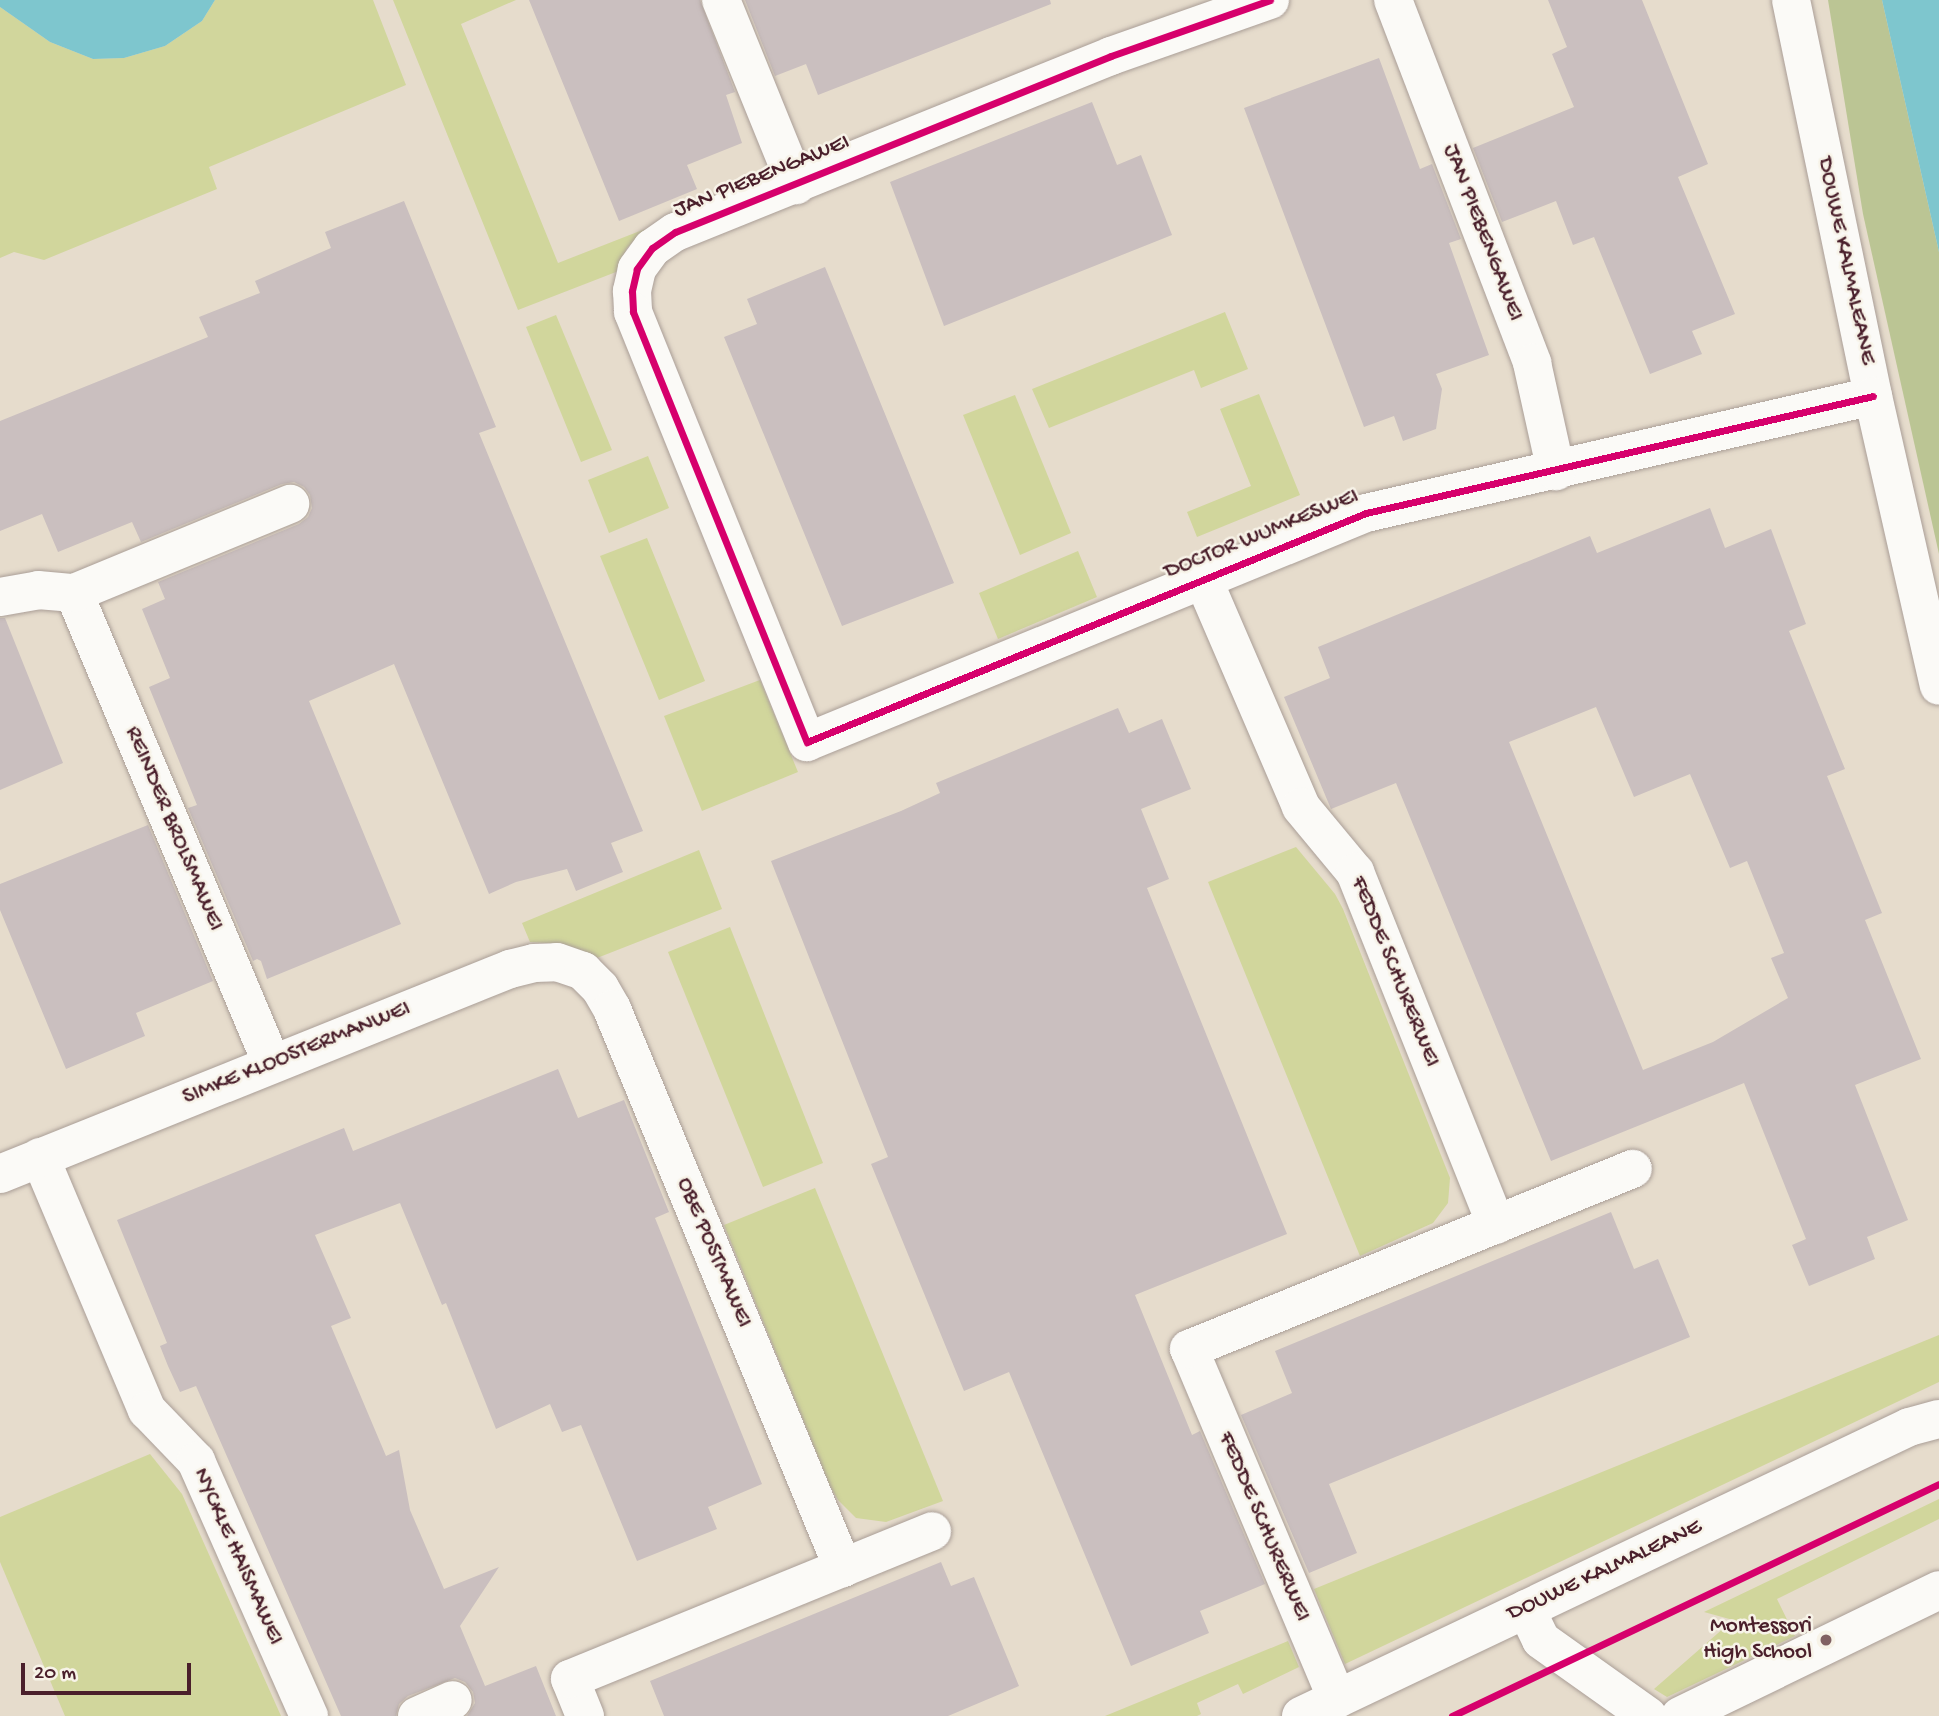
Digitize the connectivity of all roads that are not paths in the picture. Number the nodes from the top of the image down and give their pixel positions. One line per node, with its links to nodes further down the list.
1 (721, 0): 5 (street, JAN PIEBENGAWEI)
2 (1270, 0): 5 (street, JAN PIEBENGAWEI)
3 (1393, 0): 7 (street, JAN PIEBENGAWEI)
4 (1791, 0): 6 (street, DOUWE KALMALEANE)
5 (796, 185): 13 (street, JAN PIEBENGAWEI)
6 (1873, 396): 7 (street, DOCTOR WUMKESWEI); 12 (street, DOUWE KALMALEANE)
7 (1556, 471): 9 (street, DOCTOR WUMKESWEI)
8 (290, 504): 10 (street)
9 (1203, 579): 13 (street, DOCTOR WUMKESWEI); 19 (street, FEDDE SCHURERWEI)
10 (74, 593): 11 (street); 15 (street, REINDER BROLSMAWEI)
11 (0, 597)
12 (1939, 686)
13 (807, 742)
14 (557, 962): 15 (street, SIMKE KLOOSTERMANWEI); 23 (street, OBE POSTMAWEI)
15 (272, 1065): 16 (street, SIMKE KLOOSTERMANWEI)
16 (40, 1157): 18 (street, SIMKE KLOOSTERMANWEI); 28 (street, NYCKLE HAISMAWEI)
17 (1633, 1169): 19 (street, FEDDE SCHURERWEI)
18 (0, 1174)
19 (1496, 1225): 26 (street, FEDDE SCHURERWEI)
20 (1939, 1403): 21 (street, DOUWE KALMALEANE)
21 (1924, 1423): 25 (street, DOUWE KALMALEANE)
22 (932, 1531): 23 (street)
23 (843, 1568): 30 (street)
24 (1939, 1590): 33 (street)
25 (1526, 1609): 26 (street, DOUWE KALMALEANE); 32 (street)
26 (1337, 1699): 31 (street, DOUWE KALMALEANE)
27 (453, 1700): 29 (street)
28 (309, 1716)
29 (417, 1716)
30 (585, 1716)
31 (1301, 1716)
32 (1648, 1716)
33 (1680, 1716)

